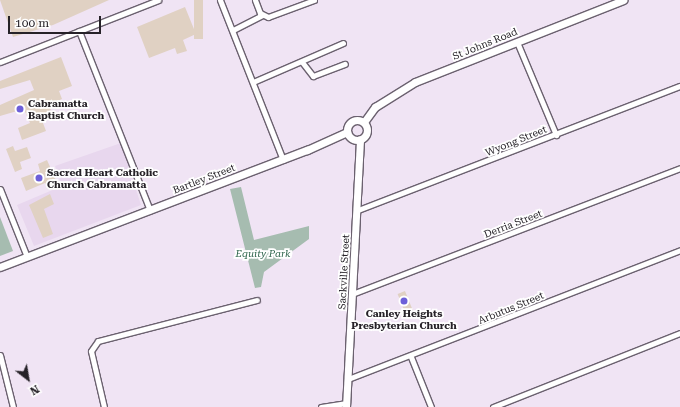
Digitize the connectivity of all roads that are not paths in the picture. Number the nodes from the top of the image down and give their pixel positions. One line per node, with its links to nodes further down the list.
1 (158, 0): 8 (street)
2 (220, 0): 7 (street)
3 (255, 0): 6 (street)
4 (314, 0): 6 (street)
5 (623, 0): 9 (main road, St Johns Road)
6 (262, 15): 7 (street)
7 (233, 30): 14 (street)
8 (79, 31): 11 (street); 23 (street)
9 (517, 42): 16 (main road, St Johns Road); 18 (street)
10 (343, 43): 12 (street)
11 (0, 62)
12 (302, 62): 13 (street); 14 (street)
13 (345, 64)
14 (253, 82): 20 (street)
15 (680, 86): 18 (street, Wyong Street)
16 (364, 122): 17 (main road); 19 (main road)
17 (347, 132): 19 (main road); 20 (main road, Bartley Street)
18 (556, 134): 24 (street, Wyong Street)
19 (360, 139): 24 (main road, Sackville Street)
20 (282, 160): 23 (main road, Bartley Street)
21 (680, 168): 28 (street, Derria Street)
22 (0, 189): 26 (street)
23 (150, 210): 26 (main road, Bartley Street)
24 (358, 210): 28 (main road, Sackville Street)
25 (680, 250): 32 (street, Arbutus Street)
26 (27, 257): 27 (main road, Bartley Street)
27 (0, 267)
28 (352, 294): 33 (main road, Sackville Street)
29 (257, 300): 36 (street)
30 (680, 333): 39 (street)
31 (0, 355): 35 (street)
32 (411, 357): 33 (street, Arbutus Street); 38 (street)
33 (348, 379): 34 (main road, Sackville Street)
34 (347, 405): 37 (street)
35 (13, 407)
36 (104, 407)
37 (321, 407)
38 (431, 407)
39 (493, 407)

